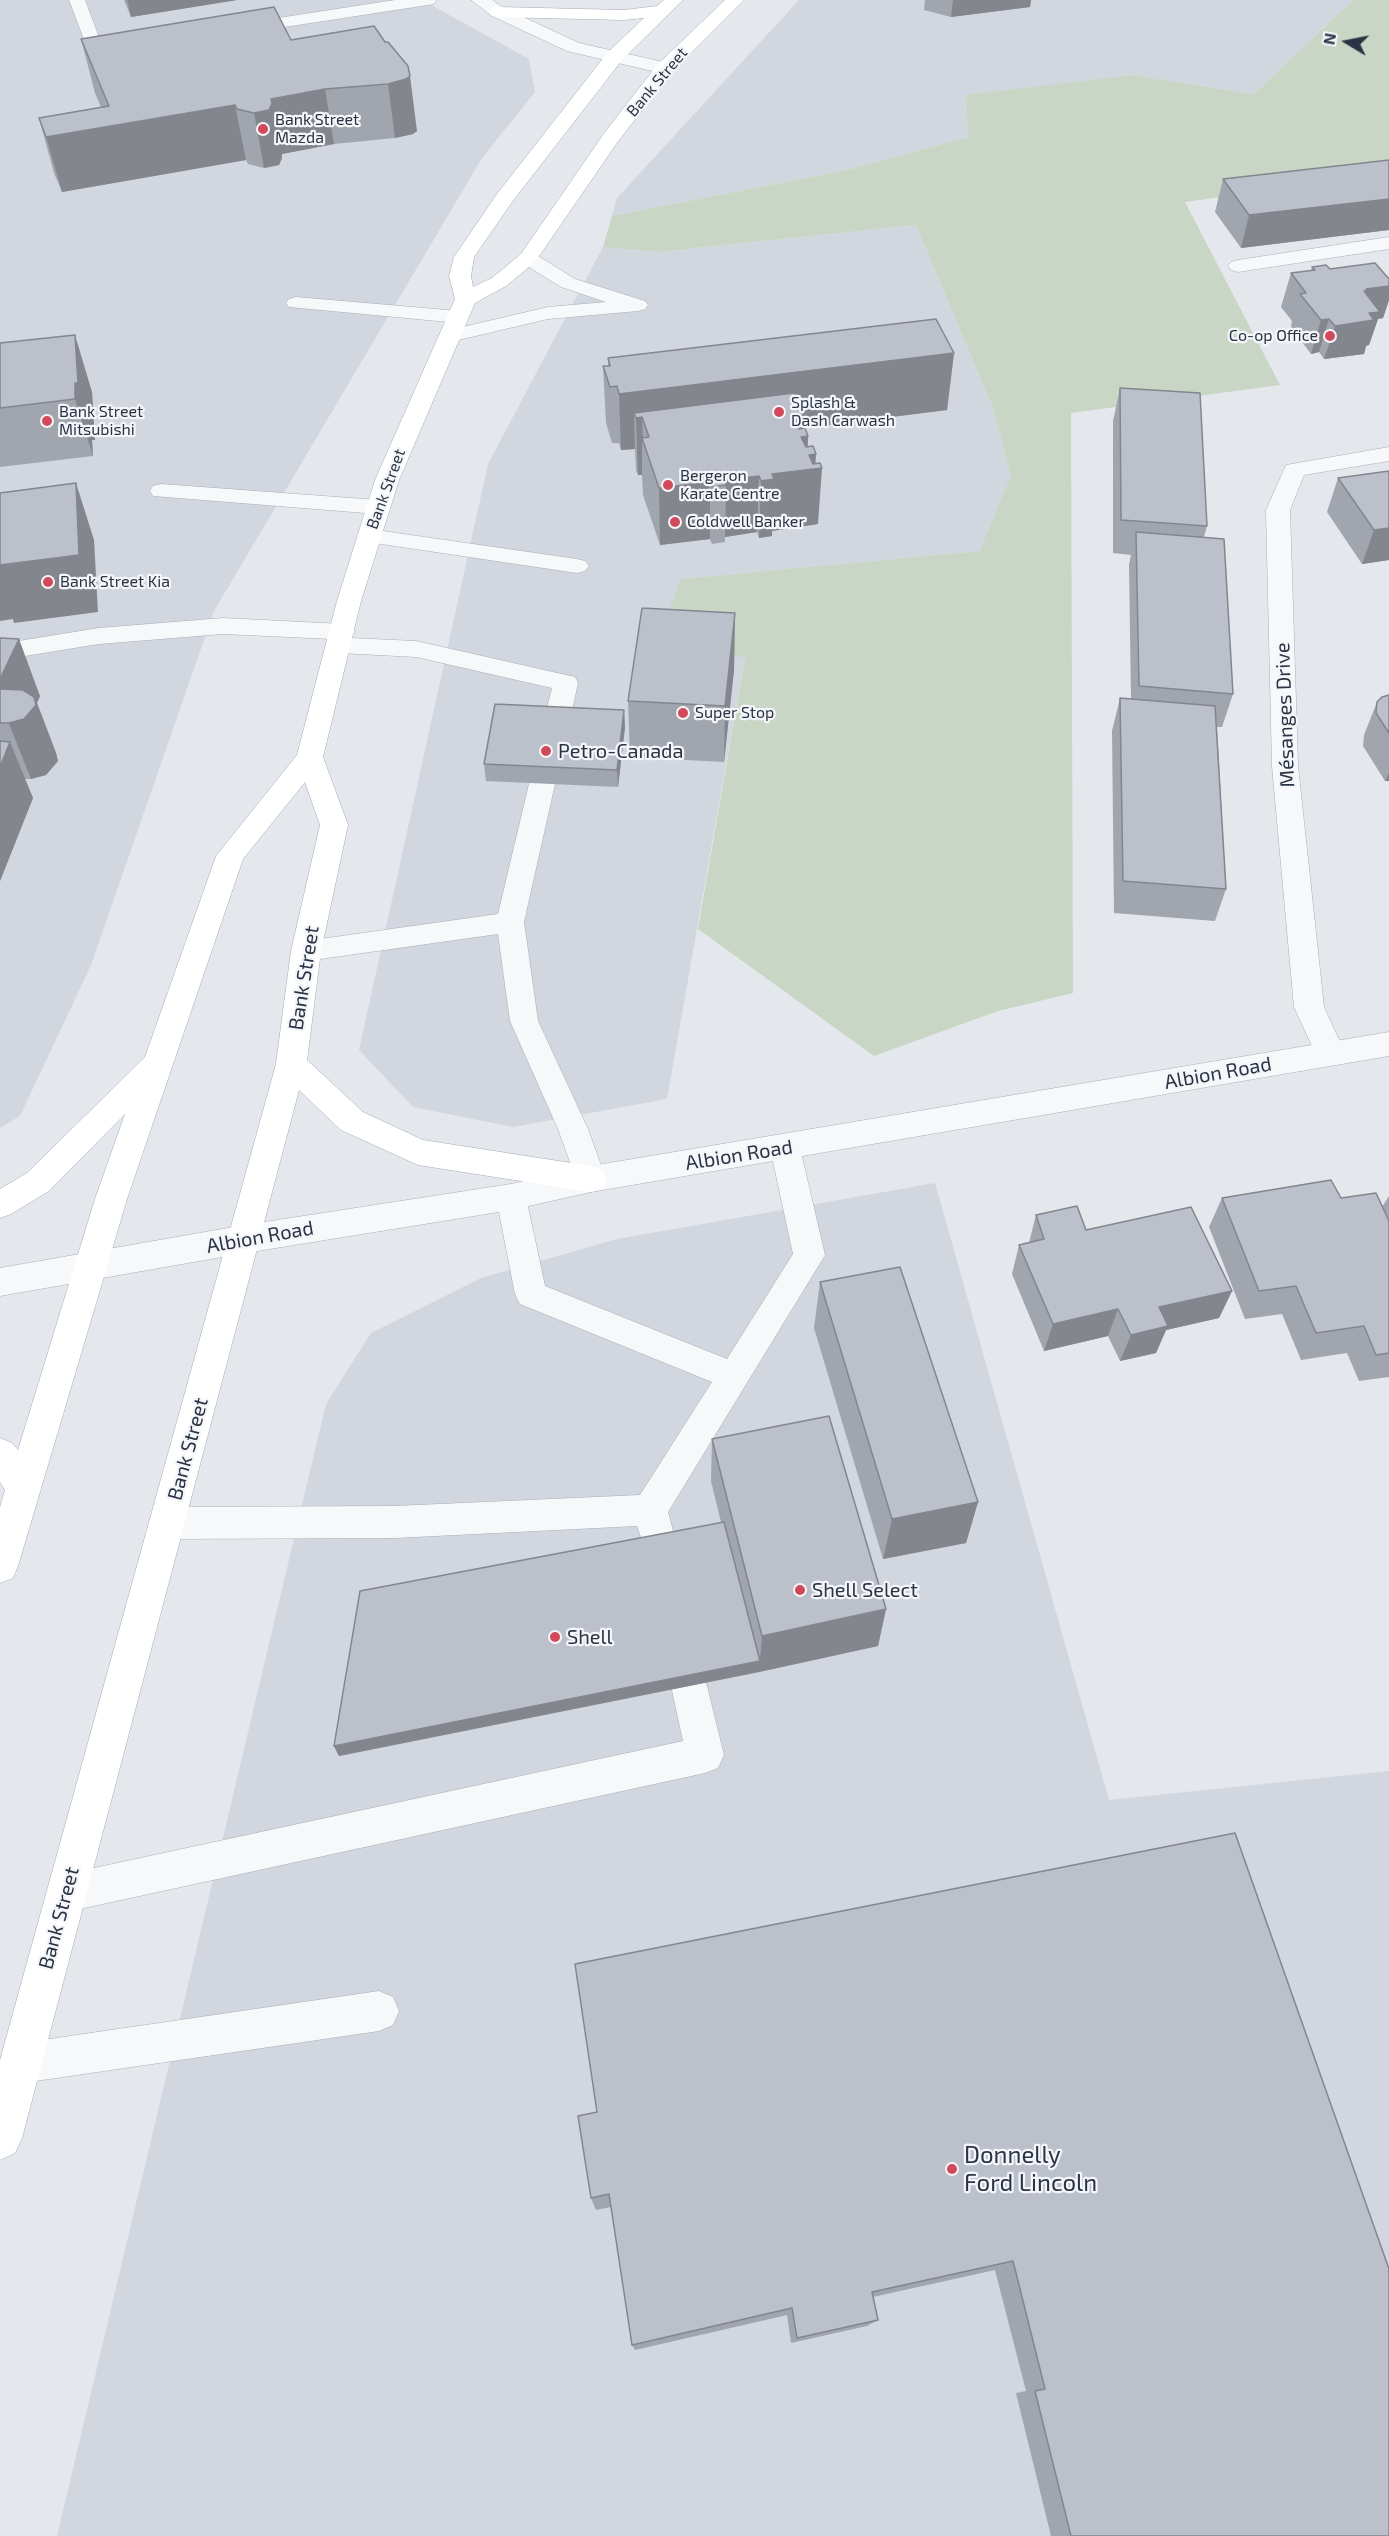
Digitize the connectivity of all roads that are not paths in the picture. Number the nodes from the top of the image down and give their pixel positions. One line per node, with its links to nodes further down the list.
1 (76, 0): 8 (lane)
2 (428, 0): 7 (lane)
3 (480, 0): 6 (street)
4 (735, 0): 10 (main road, Bank Street)
5 (668, 6): 6 (main road); 9 (main road)
6 (498, 12): 9 (street)
7 (227, 31)
8 (144, 44)
9 (615, 56): 10 (street); 15 (main road)
10 (665, 68): 12 (main road, Bank Street)
11 (1389, 243): 13 (lane)
12 (528, 258): 15 (main road, Bank Street); 15 (lane)
13 (1238, 266)
14 (296, 303): 15 (lane)
15 (458, 317): 18 (main road, Bank Street)
16 (1389, 454): 29 (street, Mésanges Drive)
17 (161, 491): 18 (lane)
18 (378, 507): 19 (main road, Bank Street)
19 (369, 537): 20 (lane); 21 (main road, Bank Street)
20 (577, 566)
21 (341, 638): 22 (lane); 23 (lane); 24 (main road, Bank Street)
22 (0, 651)
23 (556, 724)
24 (310, 757): 27 (main road, Bank Street); 30 (main road, Bank Street)
25 (542, 784): 26 (lane)
26 (510, 922): 27 (lane); 33 (lane)
27 (306, 951): 31 (main road, Bank Street)
28 (1389, 1044): 29 (street, Albion Road)
29 (1330, 1053): 32 (street, Albion Road)
30 (158, 1061): 35 (main road); 37 (main road, Bank Street)
31 (291, 1064): 33 (main road); 36 (main road, Bank Street)
32 (785, 1148): 33 (street, Albion Road); 39 (lane)
33 (591, 1179): 34 (street, Albion Road)
34 (511, 1197): 36 (street, Albion Road); 39 (lane)
35 (0, 1205)
36 (245, 1239): 37 (street, Albion Road); 43 (main road, Bank Street)
37 (90, 1268): 38 (street, Albion Road); 41 (main road, Bank Street)
38 (0, 1282)
39 (733, 1376): 42 (lane)
40 (0, 1454): 41 (main road)
41 (25, 1488): 45 (main road, Bank Street)
42 (650, 1510): 43 (lane); 44 (lane)
43 (168, 1523): 47 (main road, Bank Street)
44 (660, 1546)
45 (0, 1566)
46 (689, 1686): 47 (lane)
47 (66, 1893): 49 (main road, Bank Street)
48 (379, 2011): 49 (lane)
49 (22, 2063): 50 (main road, Bank Street)
50 (0, 2138)

